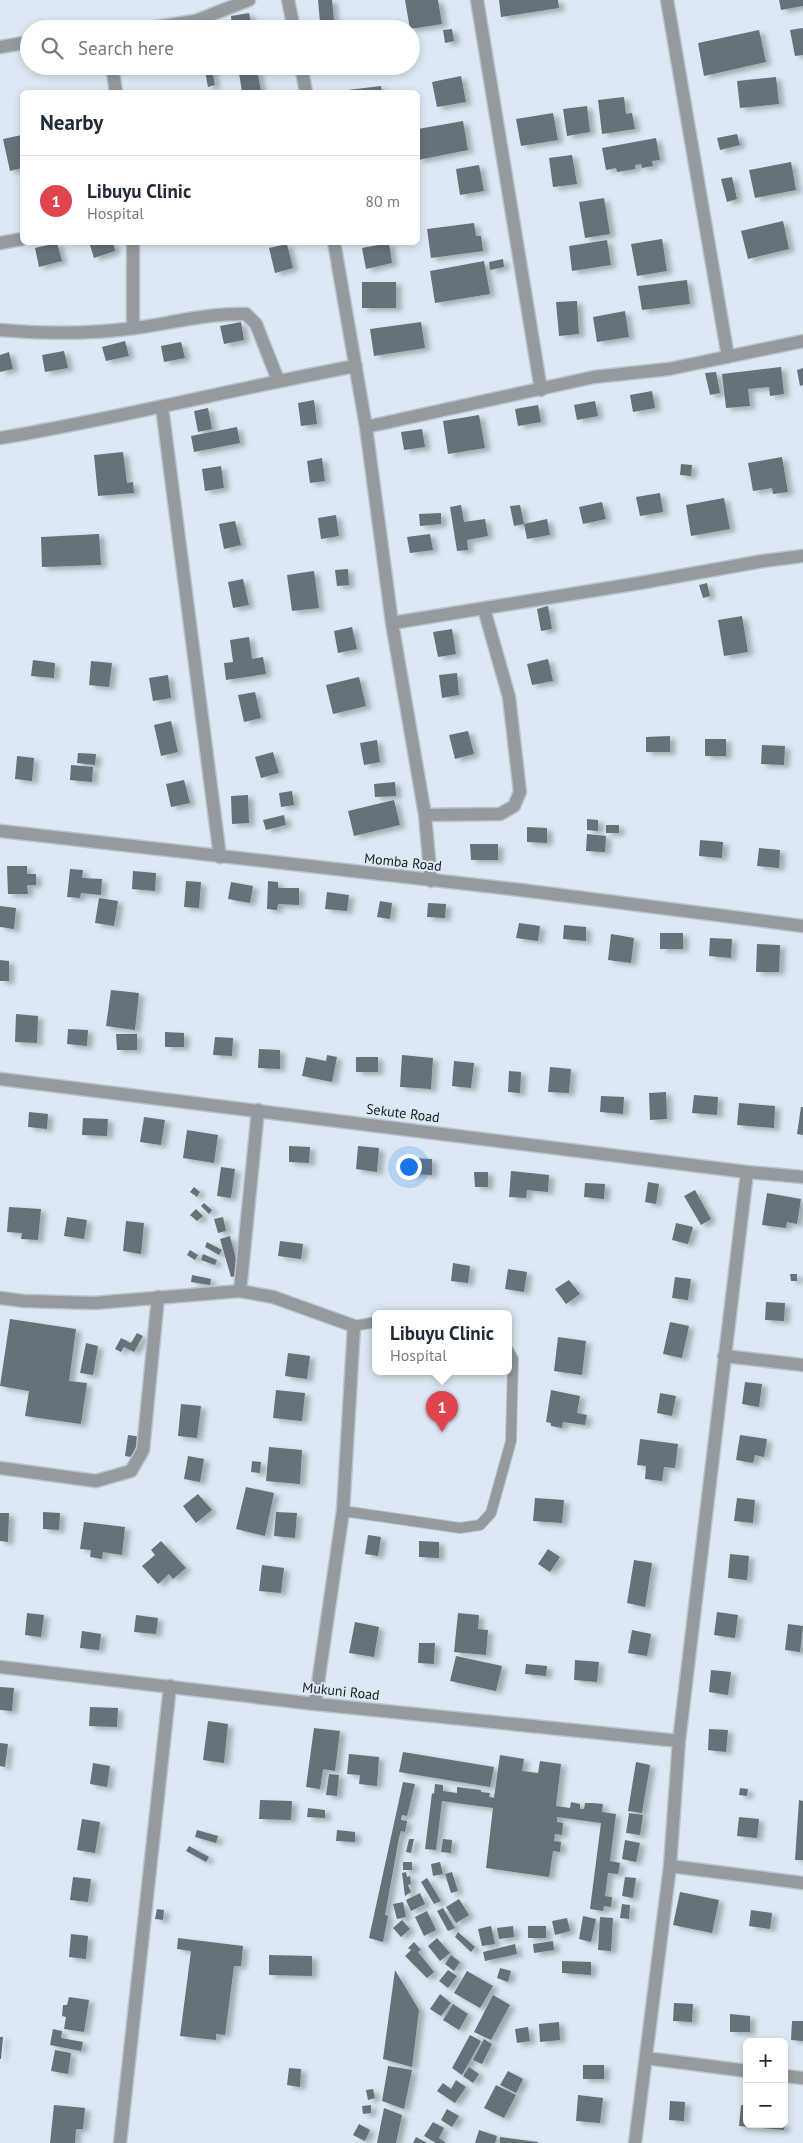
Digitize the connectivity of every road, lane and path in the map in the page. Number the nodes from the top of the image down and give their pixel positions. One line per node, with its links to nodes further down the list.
1 (249, 0): 5 (street)
2 (288, 0): 6 (street)
3 (476, 0): 23 (street)
4 (667, 0): 20 (street)
5 (198, 20)
6 (292, 20)
7 (20, 44): 8 (street)
8 (0, 47)
9 (113, 75): 11 (street)
10 (303, 75): 12 (street)
11 (116, 90)
12 (306, 90)
13 (20, 239): 14 (street)
14 (0, 242)
15 (133, 245): 17 (street)
16 (335, 245): 21 (street)
17 (133, 328): 18 (street); 22 (street)
18 (0, 330)
19 (803, 341): 20 (street)
20 (728, 357): 23 (street)
21 (356, 366): 22 (street); 25 (street)
22 (278, 380): 24 (street)
23 (541, 390): 25 (street)
24 (162, 407): 26 (street); 32 (street)
25 (366, 427): 29 (street)
26 (0, 438)
27 (803, 556): 28 (street)
28 (484, 608): 29 (street); 30 (street)
29 (392, 622): 30 (street)
30 (425, 815): 33 (street)
31 (0, 831): 32 (street, Momba Road)
32 (220, 857): 33 (street, Momba Road)
33 (431, 880): 34 (street, Momba Road)
34 (803, 926)
35 (0, 1079): 36 (street, Sekute Road)
36 (258, 1110): 37 (street, Sekute Road); 39 (street)
37 (747, 1172): 38 (street, Sekute Road); 44 (street)
38 (803, 1177)
39 (240, 1291): 40 (street); 43 (street)
40 (158, 1297): 41 (street); 47 (street)
41 (0, 1298)
42 (372, 1323): 43 (lane)
43 (354, 1326): 48 (street)
44 (724, 1356): 46 (street); 52 (street)
45 (512, 1357): 48 (lane)
46 (803, 1365)
47 (0, 1468)
48 (344, 1511): 51 (street)
49 (0, 1667): 50 (street, Mukuni Road)
50 (170, 1686): 51 (street, Mukuni Road); 59 (street)
51 (315, 1704): 52 (street, Mukuni Road)
52 (679, 1741): 53 (street)
53 (670, 1866): 54 (street); 55 (street)
54 (803, 1883)
55 (646, 2058): 56 (street); 60 (street)
56 (743, 2070)
57 (788, 2076): 58 (street)
58 (803, 2078)
59 (120, 2143)
60 (635, 2143)

